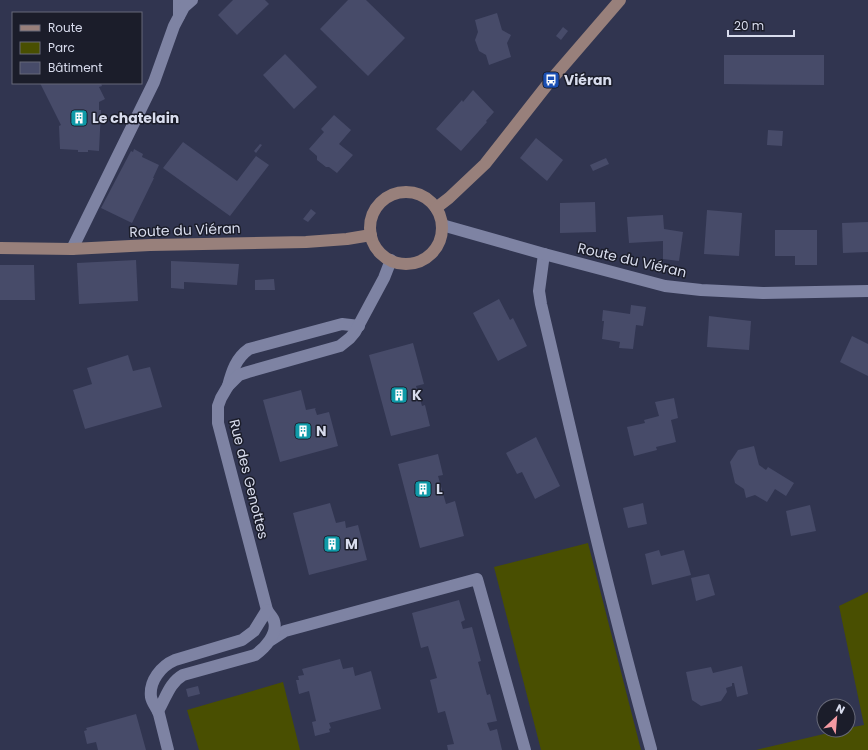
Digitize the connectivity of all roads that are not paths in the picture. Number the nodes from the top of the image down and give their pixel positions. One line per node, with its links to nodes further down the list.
1 (179, 0): 4 (street)
2 (192, 0): 4 (street)
3 (620, 0): 5 (street)
4 (179, 16): 9 (street)
5 (436, 208): 6 (street); 7 (street)
6 (442, 225): 10 (street, Route du Viéran); 11 (street)
7 (371, 235): 9 (street, Route du Viéran); 11 (street)
8 (0, 248): 9 (street, Route du Viéran)
9 (72, 249)
10 (544, 254): 12 (street, Route du Viéran); 18 (street)
11 (391, 260): 13 (street, Rue des Genottes)
12 (868, 292)
13 (359, 326): 14 (street, Rue des Genottes); 14 (street)
14 (228, 386): 15 (street, Rue des Genottes)
15 (267, 610): 16 (street, Rue des Genottes); 17 (street)
16 (271, 640): 17 (street); 20 (street)
17 (158, 711): 19 (street)
18 (651, 749)
19 (168, 750)
20 (525, 750)

